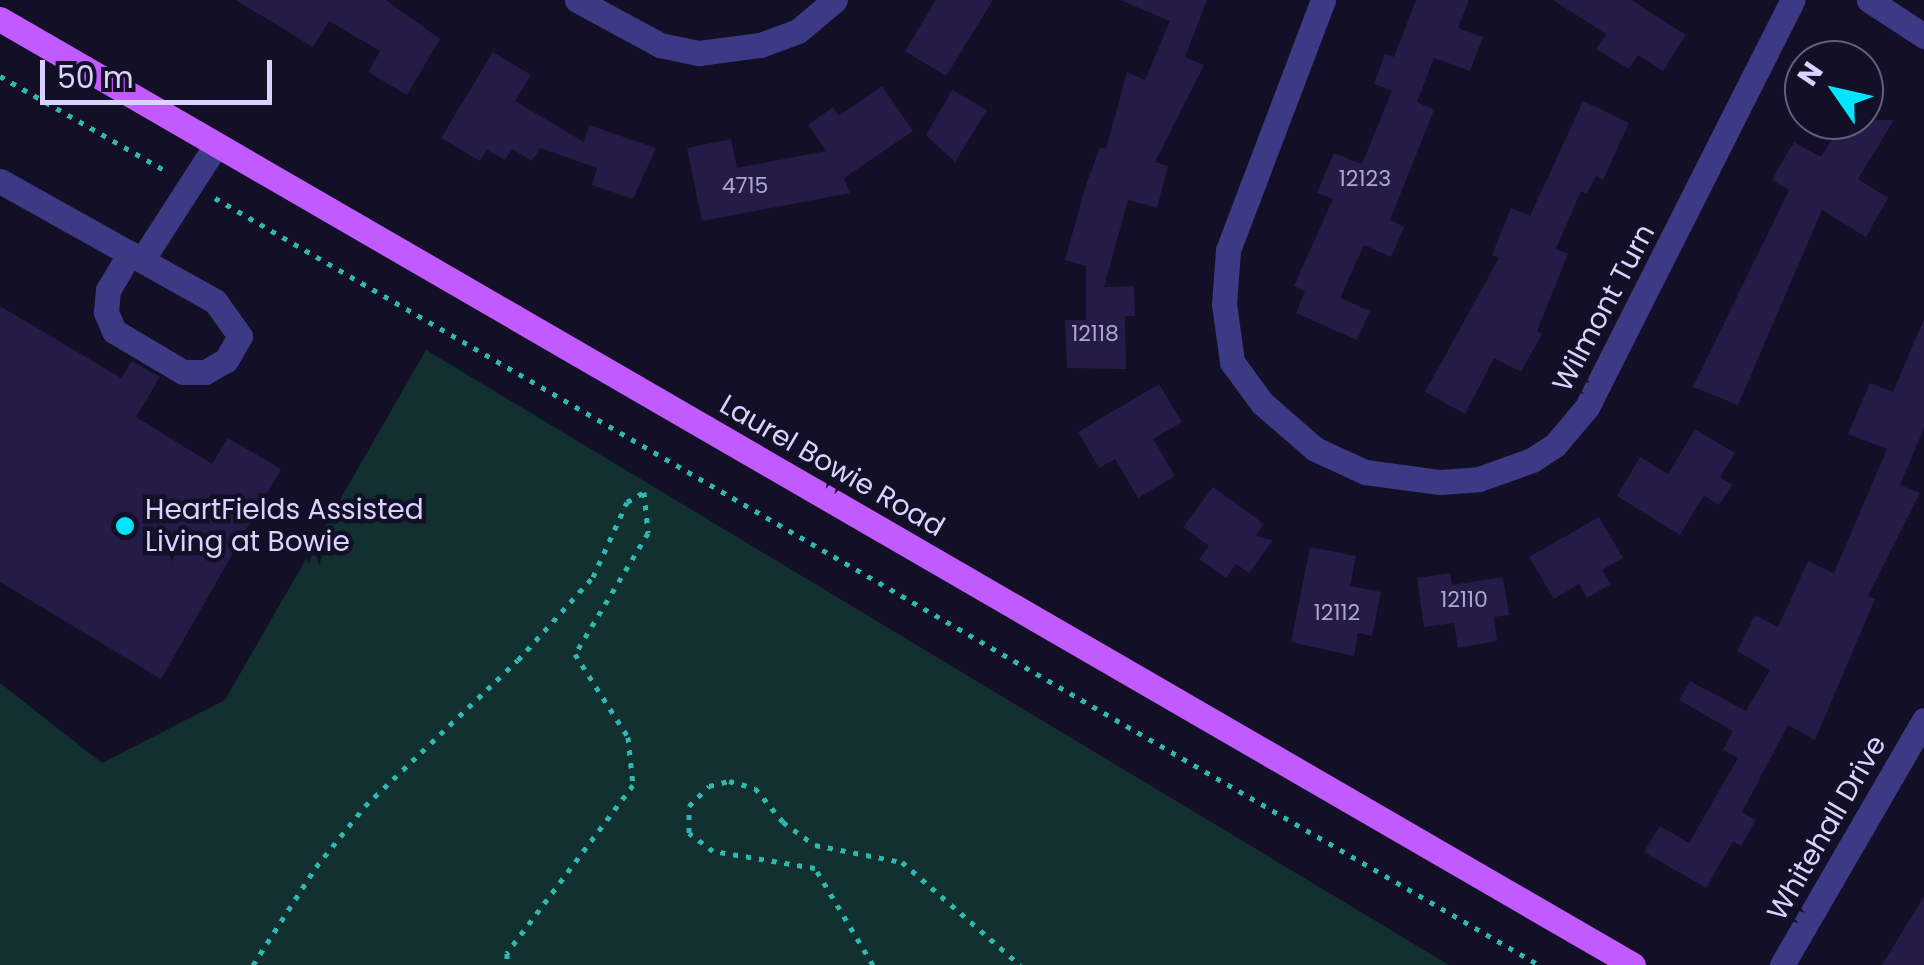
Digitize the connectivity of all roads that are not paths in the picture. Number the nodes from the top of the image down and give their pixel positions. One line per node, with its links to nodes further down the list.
1 (578, 0): 2 (street)
2 (835, 0)
3 (1323, 0): 4 (street, Wilmont Turn)
4 (1792, 0)
5 (1869, 0): 7 (street)
6 (0, 20): 8 (main road, Laurel Bowie Road)
7 (1924, 36)
8 (216, 145): 10 (street); 12 (main road, Laurel Bowie Road)
9 (0, 180): 10 (street)
10 (136, 257): 10 (street)
11 (1924, 720): 13 (street, Whitehall Drive)
12 (1634, 965)
13 (1782, 965)

